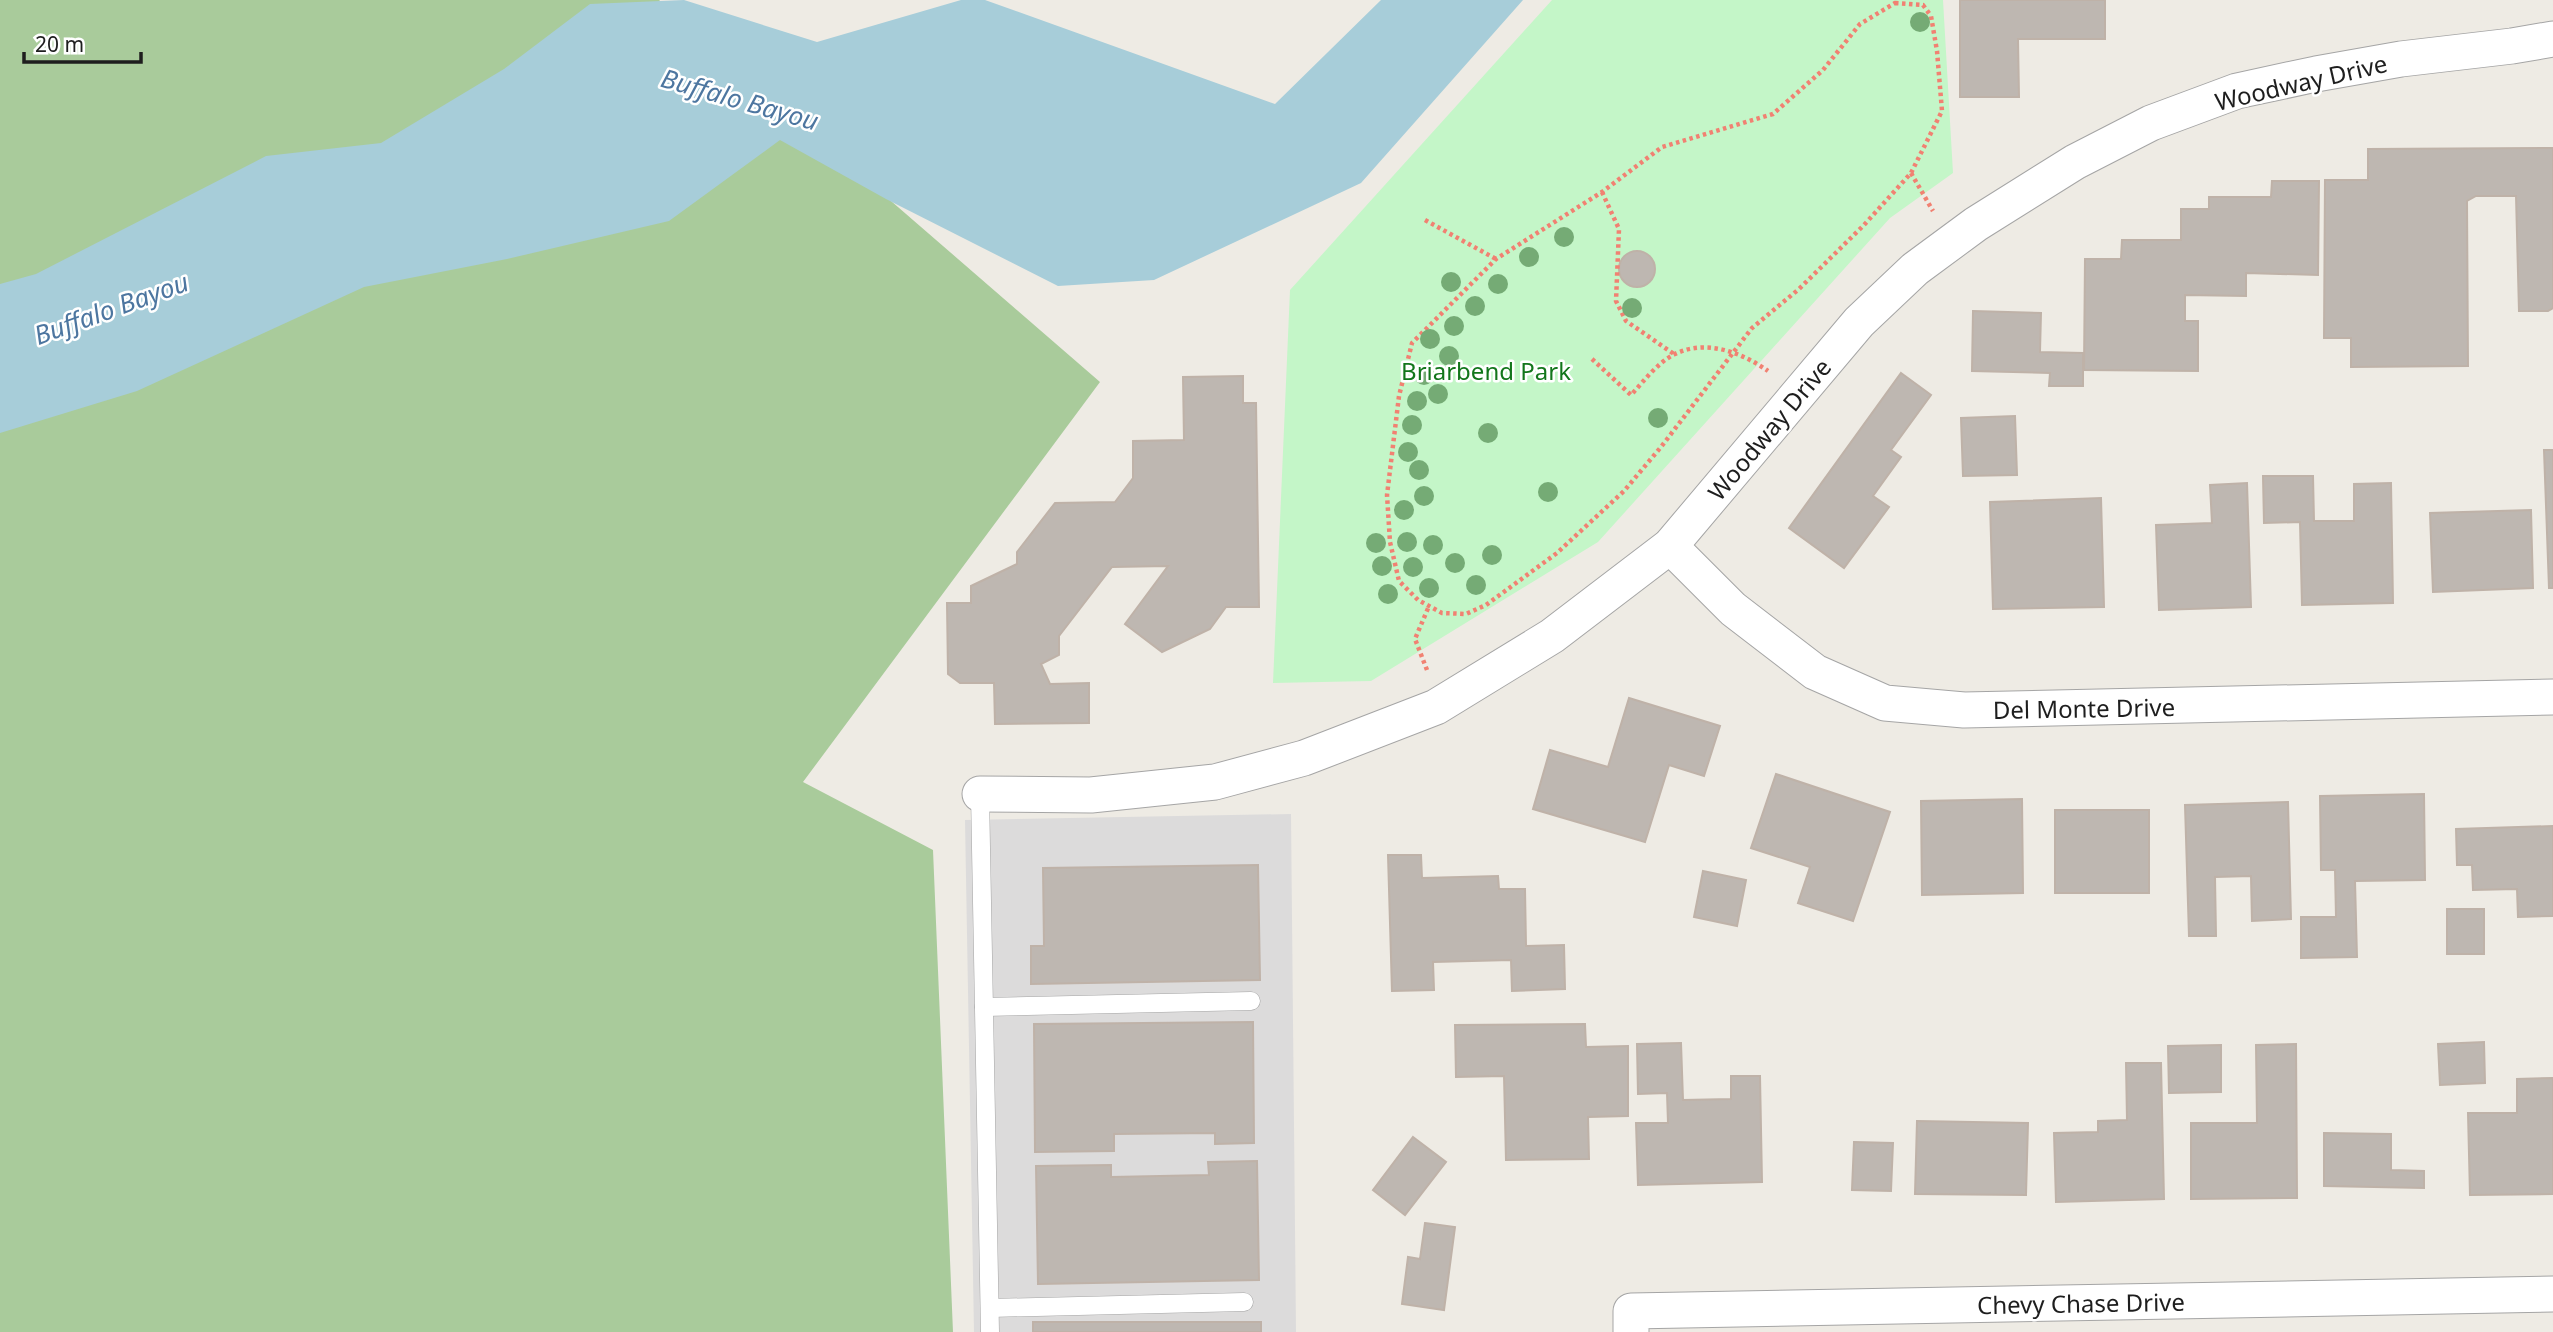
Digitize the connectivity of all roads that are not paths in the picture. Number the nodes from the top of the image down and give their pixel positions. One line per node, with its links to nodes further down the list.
1 (2553, 39): 2 (street, Woodway Drive)
2 (1670, 546): 3 (street, Del Monte Drive); 4 (street, Woodway Drive)
3 (2553, 697)
4 (980, 793): 6 (lane)
5 (1251, 1001): 6 (lane)
6 (984, 1007): 9 (lane)
7 (2553, 1294): 11 (street, Chevy Chase Drive)
8 (1244, 1302): 9 (lane)
9 (990, 1307): 10 (lane)
10 (990, 1332)
11 (1631, 1332)

